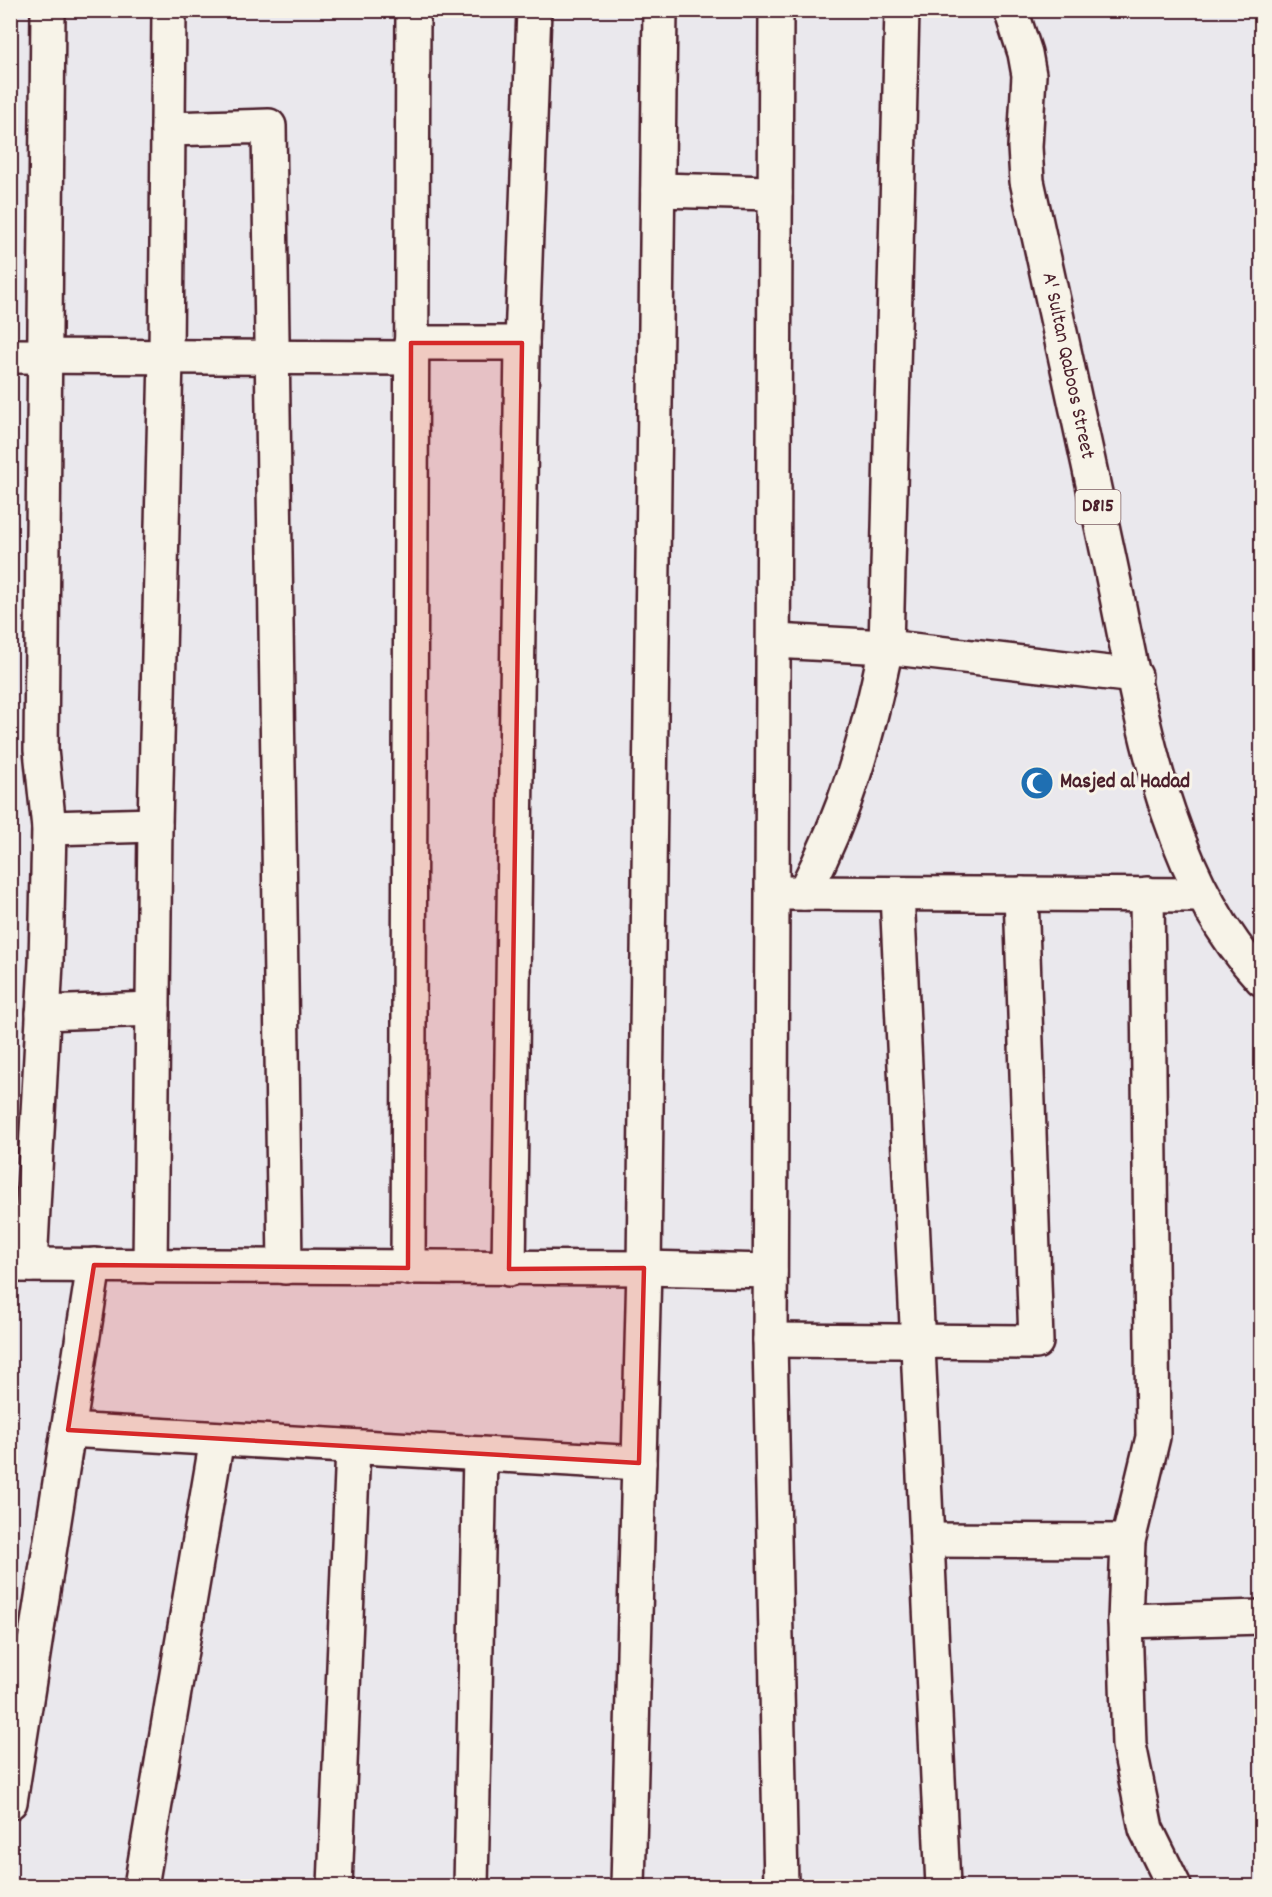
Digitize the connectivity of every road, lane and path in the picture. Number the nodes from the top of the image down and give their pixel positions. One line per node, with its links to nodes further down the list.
1 (48, 10): 15 (street)
2 (170, 10): 9 (street)
3 (413, 10): 13 (street)
4 (534, 10): 12 (street)
5 (660, 10): 10 (street)
6 (776, 10): 11 (street)
7 (903, 10): 19 (street)
8 (1011, 10): 20 (street, A' Sultan Qaboos Street / D815)
9 (168, 129): 16 (street); 17 (street)
10 (658, 190): 11 (street); 36 (street)
11 (775, 193): 18 (street)
12 (522, 343): 13 (street); 37 (street)
13 (411, 351): 17 (street); 35 (street)
14 (10, 356): 15 (street)
15 (47, 356): 16 (street); 22 (street)
16 (166, 357): 17 (street); 21 (street)
17 (272, 357): 34 (street)
18 (775, 641): 19 (street); 23 (street)
19 (886, 647): 20 (street); 23 (street)
20 (1135, 676): 27 (street, A' Sultan Qaboos Street / D815)
21 (155, 825): 22 (street); 29 (street)
22 (49, 828): 30 (street)
23 (788, 893): 24 (street); 38 (street)
24 (897, 894): 25 (street); 40 (street)
25 (1021, 894): 26 (street); 40 (street)
26 (1147, 894): 27 (street); 47 (street)
27 (1202, 895): 28 (street, A' Sultan Qaboos Street / D815)
28 (1262, 979)
29 (153, 1009): 30 (street); 33 (street)
30 (44, 1013): 31 (street)
31 (20, 1265): 32 (street)
32 (94, 1265): 33 (street); 41 (street)
33 (150, 1266): 34 (street)
34 (285, 1267): 35 (street)
35 (408, 1268): 37 (street)
36 (644, 1268): 37 (street); 38 (street); 45 (street)
37 (508, 1269)
38 (770, 1271): 39 (street)
39 (770, 1340): 40 (street); 55 (street)
40 (918, 1341): 46 (street)
41 (68, 1430): 42 (street); 50 (street)
42 (217, 1439): 43 (street); 51 (street)
43 (353, 1447): 44 (street); 52 (street)
44 (480, 1454): 45 (street); 53 (street)
45 (639, 1463): 54 (street)
46 (927, 1540): 47 (street); 56 (street)
47 (1128, 1541): 49 (street)
48 (1262, 1617): 49 (street)
49 (1125, 1621): 57 (street)
50 (10, 1802)
51 (141, 1887)
52 (335, 1887)
53 (471, 1887)
54 (628, 1887)
55 (781, 1887)
56 (944, 1887)
57 (1174, 1887)

